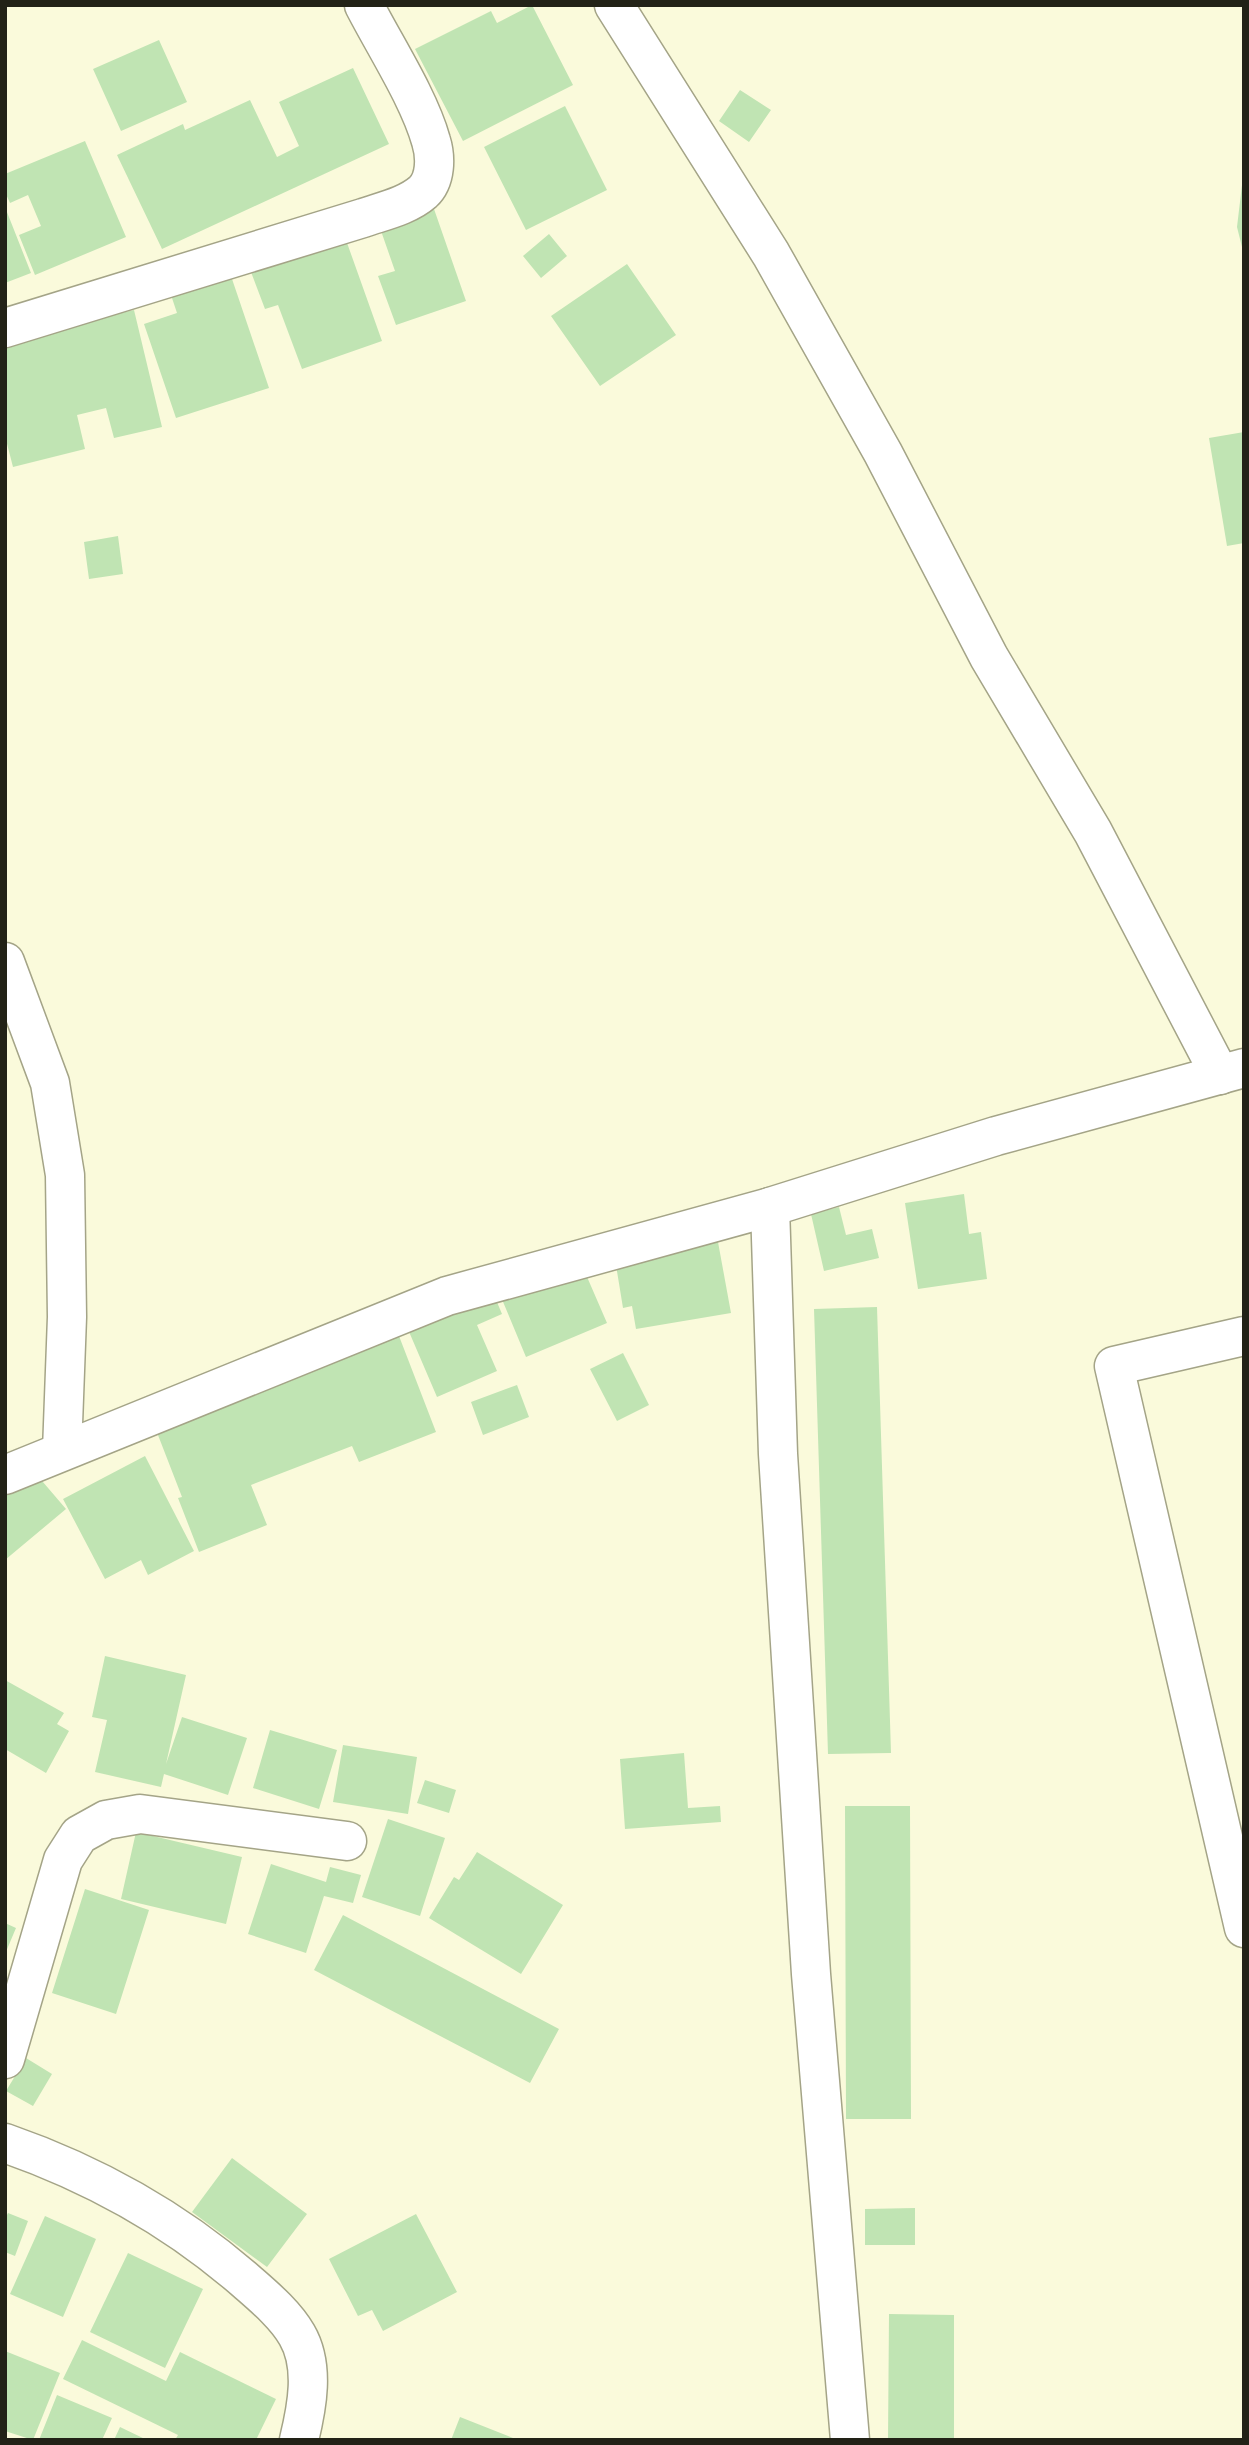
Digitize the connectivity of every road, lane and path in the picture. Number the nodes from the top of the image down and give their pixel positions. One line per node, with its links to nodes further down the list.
1 (364, 5): 3 (street)
2 (614, 5): 5 (street)
3 (5, 328)
4 (5, 962): 8 (street)
5 (1232, 1072): 6 (street)
6 (770, 1208): 8 (street); 15 (street)
7 (1244, 1336): 11 (street)
8 (62, 1451): 9 (street)
9 (5, 1475)
10 (347, 1841): 12 (street)
11 (1244, 1928)
12 (5, 2059)
13 (5, 2143): 14 (street)
14 (299, 2440)
15 (850, 2440)

